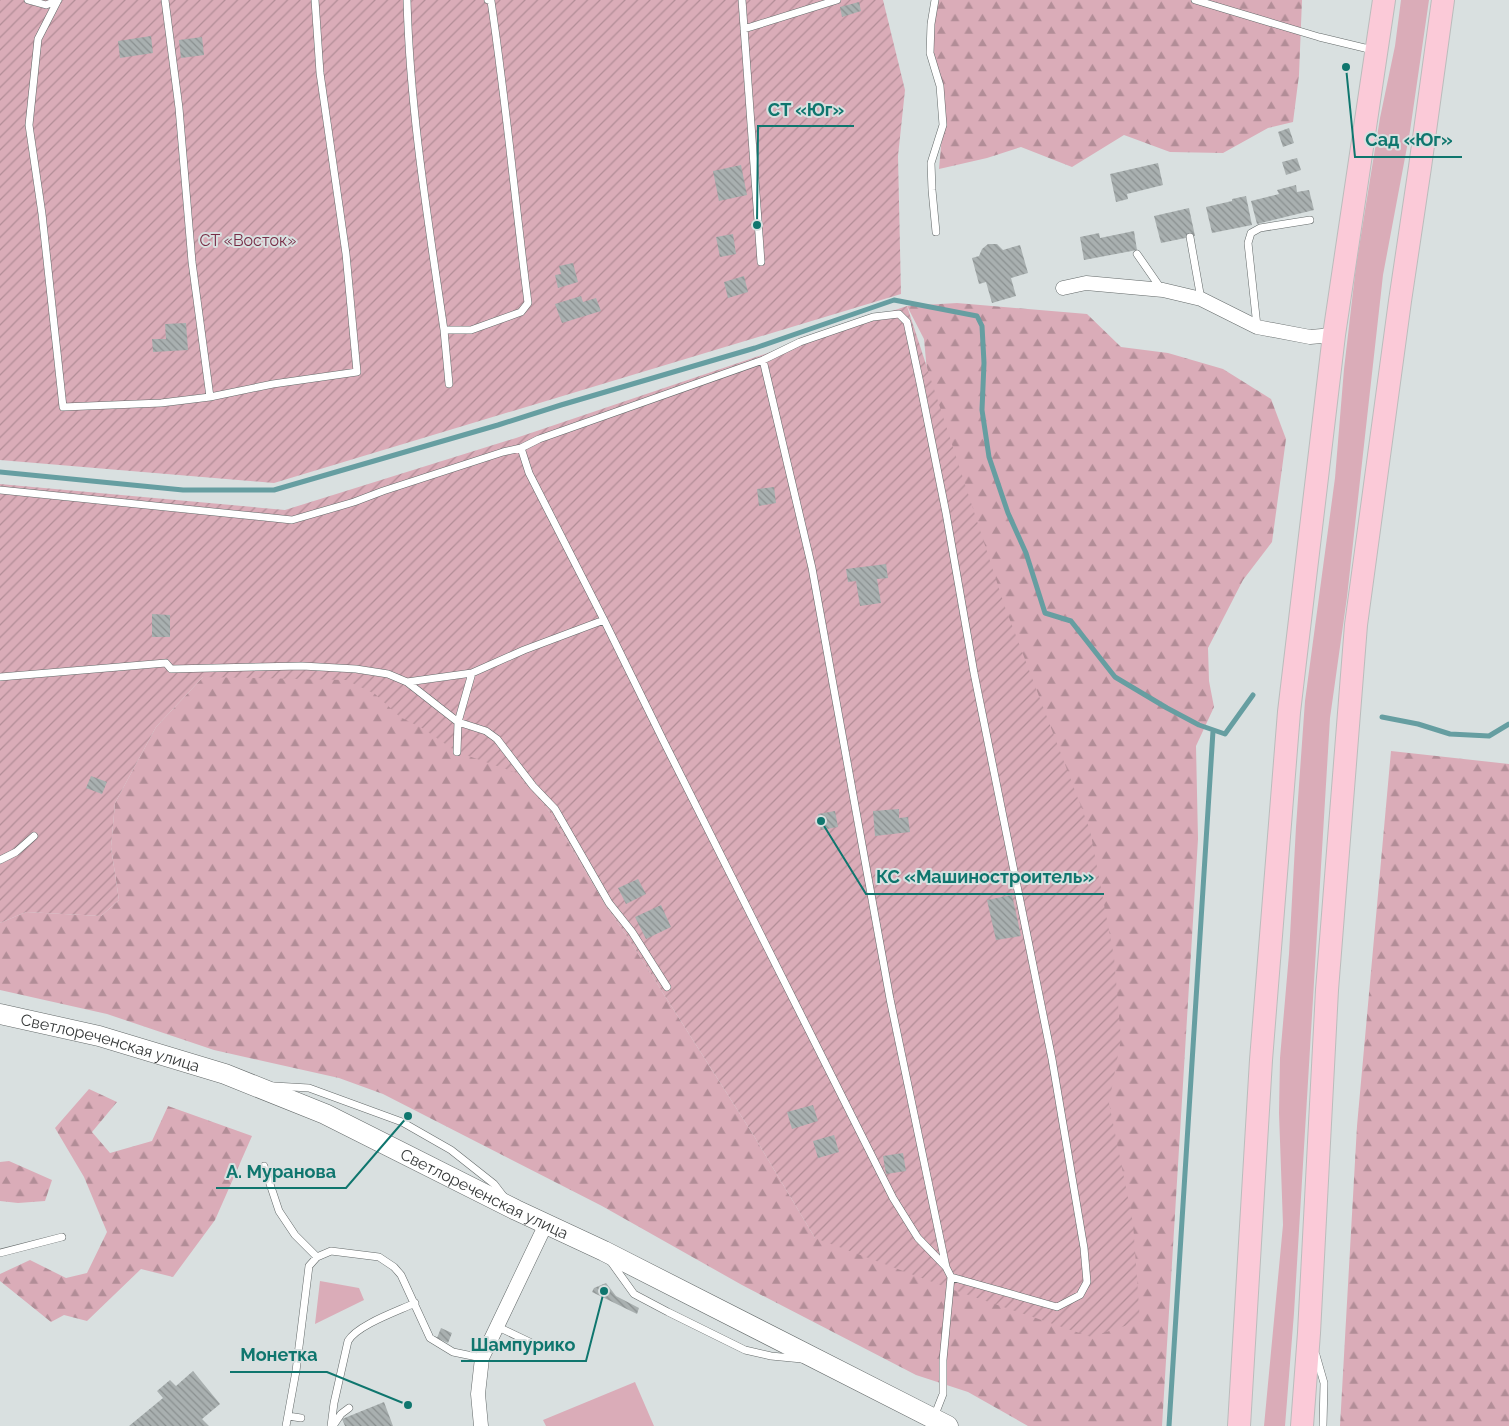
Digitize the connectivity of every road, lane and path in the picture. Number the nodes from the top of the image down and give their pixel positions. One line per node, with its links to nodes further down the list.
1 (28, 0): 2 (lane)
2 (58, 0): 28 (lane)
3 (165, 0): 28 (lane)
4 (315, 0): 28 (lane)
5 (407, 0): 24 (lane)
6 (488, 0): 24 (lane)
7 (742, 0): 13 (lane)
8 (837, 0): 13 (lane)
9 (936, 0): 16 (lane)
10 (1195, 0): 14 (lane)
11 (1384, 0): 14 (main road)
12 (1443, 0): 52 (main road)
13 (744, 29): 19 (lane)
14 (1376, 51): 25 (main road)
15 (1310, 220): 23 (lane)
16 (936, 232)
17 (1190, 237): 22 (lane)
18 (1137, 254): 21 (lane)
19 (761, 262)
20 (1063, 288): 21 (street)
21 (1163, 290): 22 (street)
22 (1200, 299): 23 (street)
23 (1257, 326): 25 (street)
24 (444, 330): 27 (lane)
25 (1334, 335): 62 (main road)
26 (764, 360): 29 (lane); 48 (lane); 49 (lane)
27 (449, 384)
28 (210, 397)
29 (521, 448): 30 (lane); 31 (lane)
30 (0, 490)
31 (604, 620): 32 (lane); 48 (lane)
32 (472, 673): 34 (lane); 35 (lane)
33 (0, 677): 34 (lane)
34 (407, 682): 35 (lane)
35 (458, 722): 36 (lane); 39 (lane)
36 (457, 752)
37 (34, 836): 38 (lane)
38 (0, 860)
39 (667, 987)
40 (0, 1014): 41 (main road, Светлореченская улица)
41 (256, 1085): 43 (main road, Светлореченская улица); 43 (lane)
42 (264, 1166): 47 (lane)
43 (511, 1207): 44 (main road, Светлореченская улица)
44 (546, 1224): 51 (street); 58 (main road, Светлореченская улица)
45 (62, 1237): 46 (lane)
46 (0, 1253)
47 (317, 1256): 50 (lane); 56 (lane)
48 (946, 1267): 49 (lane)
49 (951, 1277): 58 (lane)
50 (415, 1303): 54 (lane); 60 (lane)
51 (496, 1326): 53 (lane); 54 (street)
52 (1309, 1333): 63 (main road); 64 (lane)
53 (538, 1346)
54 (482, 1358): 61 (street)
55 (349, 1408): 60 (lane)
56 (288, 1416): 57 (lane); 59 (lane)
57 (301, 1418)
58 (941, 1422)
59 (286, 1426)
60 (332, 1426)
61 (482, 1426)
62 (1239, 1426)
63 (1302, 1426)
64 (1323, 1426)

